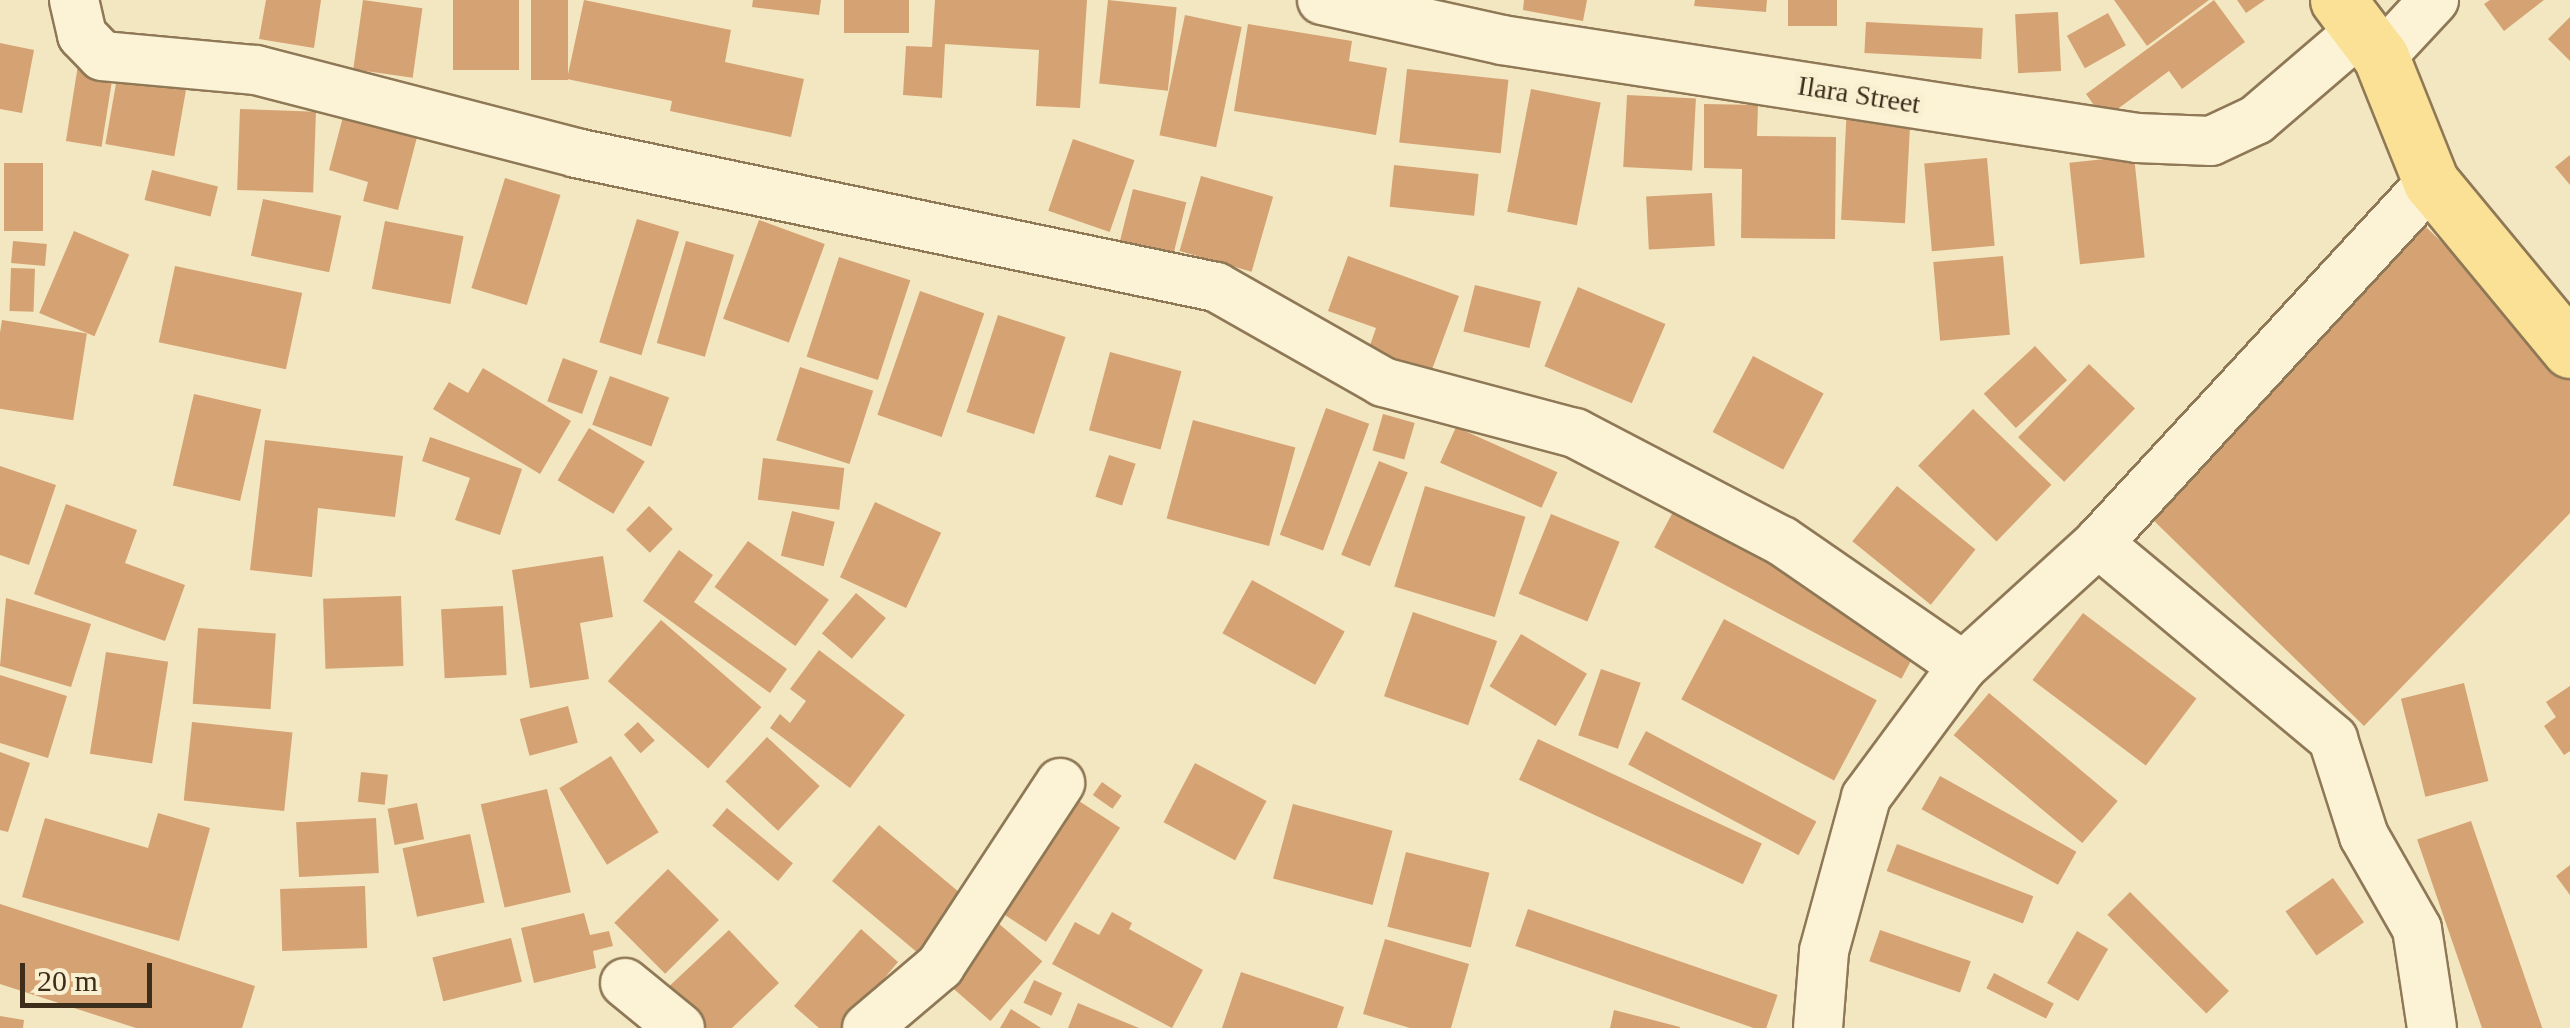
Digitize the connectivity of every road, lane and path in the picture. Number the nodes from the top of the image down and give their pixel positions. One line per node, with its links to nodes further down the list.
1 (74, 0): 8 (street)
2 (1322, 0): 4 (street, Ilara Street)
3 (2434, 0): 4 (street, Ilara Street)
4 (2360, 28): 5 (main road)
5 (2432, 182): 6 (main road); 7 (street)
6 (2570, 350)
7 (2098, 543): 8 (street); 14 (street)
8 (1963, 666): 13 (street)
9 (1060, 782): 12 (street)
10 (626, 982): 11 (street)
11 (680, 1028)
12 (867, 1028)
13 (1818, 1028)
14 (2432, 1028)

